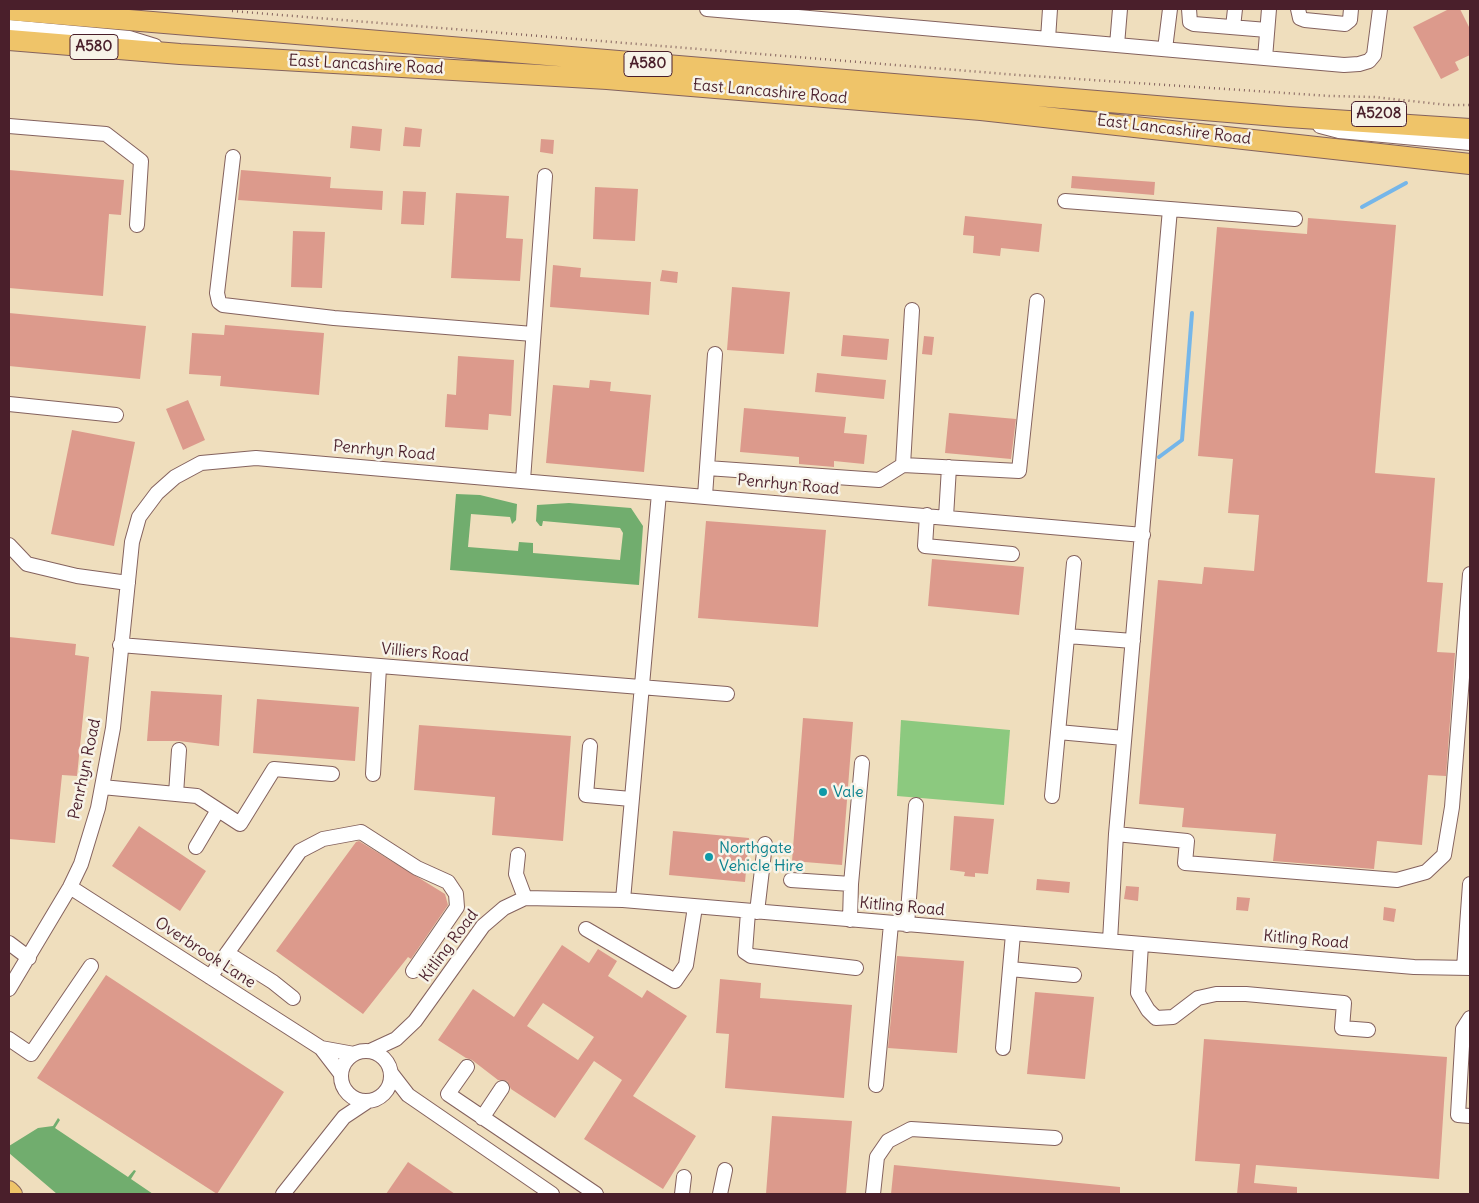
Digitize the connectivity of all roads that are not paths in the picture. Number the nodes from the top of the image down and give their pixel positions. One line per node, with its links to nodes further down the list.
1 (707, 9): 15 (street)
2 (1050, 9): 15 (street)
3 (1120, 9): 17 (street)
4 (1170, 9): 18 (street)
5 (1189, 9): 13 (street)
6 (1235, 9): 13 (street)
7 (1269, 9): 14 (street)
8 (1298, 9): 9 (street)
9 (1351, 9)
10 (1380, 9): 20 (street)
11 (9, 10): 21 (highway, East Lancashire Road / A580)
12 (9, 27): 19 (street)
13 (1233, 27): 14 (street)
14 (1267, 30): 20 (street)
15 (1048, 38): 17 (street)
16 (9, 40): 19 (highway, East Lancashire Road / A580)
17 (1117, 45): 18 (street)
18 (1165, 49): 20 (street)
19 (180, 54): 27 (highway, East Lancashire Road / A580)
20 (1265, 58)
21 (1288, 117): 22 (main road, A5208); 24 (highway, East Lancashire Road / A580); 25 (street)
22 (1470, 118)
23 (9, 126): 34 (street)
24 (1470, 129)
25 (1470, 144)
26 (233, 157): 37 (street)
27 (1441, 161): 28 (highway, East Lancashire Road / A580); 30 (street)
28 (1470, 164)
29 (545, 176): 37 (street)
30 (1470, 176)
31 (1065, 200): 32 (street)
32 (1170, 209): 33 (street); 49 (street)
33 (1295, 218)
34 (137, 225)
35 (1038, 301): 42 (street)
36 (912, 310): 41 (street)
37 (533, 334): 44 (street)
38 (715, 354): 43 (street)
39 (9, 404): 40 (street)
40 (116, 415)
41 (903, 465): 42 (street); 43 (street)
42 (949, 467): 48 (street)
43 (707, 468): 46 (street)
44 (523, 480): 45 (street, Penrhyn Road); 54 (street, Penrhyn Road)
45 (659, 493): 46 (street, Penrhyn Road); 59 (street)
46 (706, 496): 47 (street, Penrhyn Road)
47 (927, 515): 48 (street, Penrhyn Road); 51 (street)
48 (946, 517): 49 (street, Penrhyn Road)
49 (1143, 535): 56 (street)
50 (9, 545): 54 (street)
51 (1012, 554)
52 (1074, 563): 55 (street)
53 (1470, 574): 74 (street)
54 (128, 583): 57 (street, Penrhyn Road)
55 (1067, 636): 56 (street); 61 (street)
56 (1133, 641): 62 (street)
57 (120, 645): 58 (street, Villiers Road); 68 (street, Penrhyn Road)
58 (379, 667): 59 (street, Villiers Road); 67 (street)
59 (642, 688): 60 (street, Villiers Road); 71 (street)
60 (727, 694)
61 (1058, 732): 62 (street); 70 (street)
62 (1124, 738): 74 (street)
63 (590, 746): 71 (street)
64 (179, 750): 69 (street)
65 (862, 763): 79 (street)
66 (332, 774): 73 (street)
67 (373, 774)
68 (102, 788): 69 (street); 81 (street, Penrhyn Road)
69 (176, 794): 73 (street)
70 (1052, 796)
71 (631, 800): 83 (street)
72 (916, 804): 88 (street)
73 (218, 810): 76 (street)
74 (1116, 834): 91 (street)
75 (765, 844): 85 (street)
76 (196, 847)
77 (518, 855): 82 (street)
78 (791, 880): 79 (street)
79 (851, 884): 86 (street)
80 (1470, 884): 98 (street)
81 (70, 887): 95 (street, Penrhyn Road); 102 (street, Overbrook Lane)
82 (525, 898): 83 (street, Kitling Road); 108 (street, Kitling Road)
83 (622, 900): 84 (street, Kitling Road)
84 (695, 907): 85 (street, Kitling Road); 89 (street)
85 (752, 912): 86 (street, Kitling Road); 97 (street)
86 (850, 920): 87 (street, Kitling Road)
87 (891, 924): 88 (street, Kitling Road); 116 (street)
88 (907, 925): 90 (street, Kitling Road)
89 (586, 930)
90 (1013, 934): 91 (street, Kitling Road); 99 (street)
91 (1110, 941): 93 (street, Kitling Road)
92 (9, 943): 95 (street)
93 (1141, 944): 98 (street, Kitling Road); 106 (street)
94 (227, 953): 100 (street); 102 (street); 104 (street)
95 (29, 958): 103 (street, Penrhyn Road)
96 (91, 966): 107 (street)
97 (856, 968)
98 (1467, 968)
99 (1010, 970): 101 (street); 110 (street)
100 (413, 971)
101 (1074, 975)
102 (210, 976): 109 (street, Overbrook Lane)
103 (9, 988)
104 (293, 998)
105 (1470, 1018): 123 (street)
106 (1368, 1030)
107 (9, 1039)
108 (396, 1039): 111 (street, Kitling Road); 114 (street)
109 (321, 1048): 112 (street, Overbrook Lane); 115 (street, Overbrook Lane)
110 (1003, 1048)
111 (370, 1051): 112 (street); 114 (street)
112 (354, 1054): 115 (street)
113 (467, 1067): 122 (street)
114 (390, 1069): 119 (street); 120 (street)
115 (342, 1074): 118 (street)
116 (876, 1086)
117 (502, 1088): 125 (street)
118 (346, 1091): 121 (street); 124 (street)
119 (383, 1095): 120 (street); 121 (street)
120 (408, 1095): 126 (street)
121 (368, 1101): 124 (street)
122 (468, 1109): 125 (street); 126 (street)
123 (1470, 1116)
124 (344, 1118): 133 (street)
125 (482, 1118): 134 (street)
126 (454, 1126): 131 (street)
127 (1055, 1138): 137 (street)
128 (725, 1170): 136 (street)
129 (684, 1177): 135 (street)
130 (9, 1190): 132 (main road)
131 (546, 1193)
132 (13, 1194)
133 (283, 1194)
134 (594, 1194)
135 (682, 1194)
136 (720, 1194)
137 (873, 1194)

